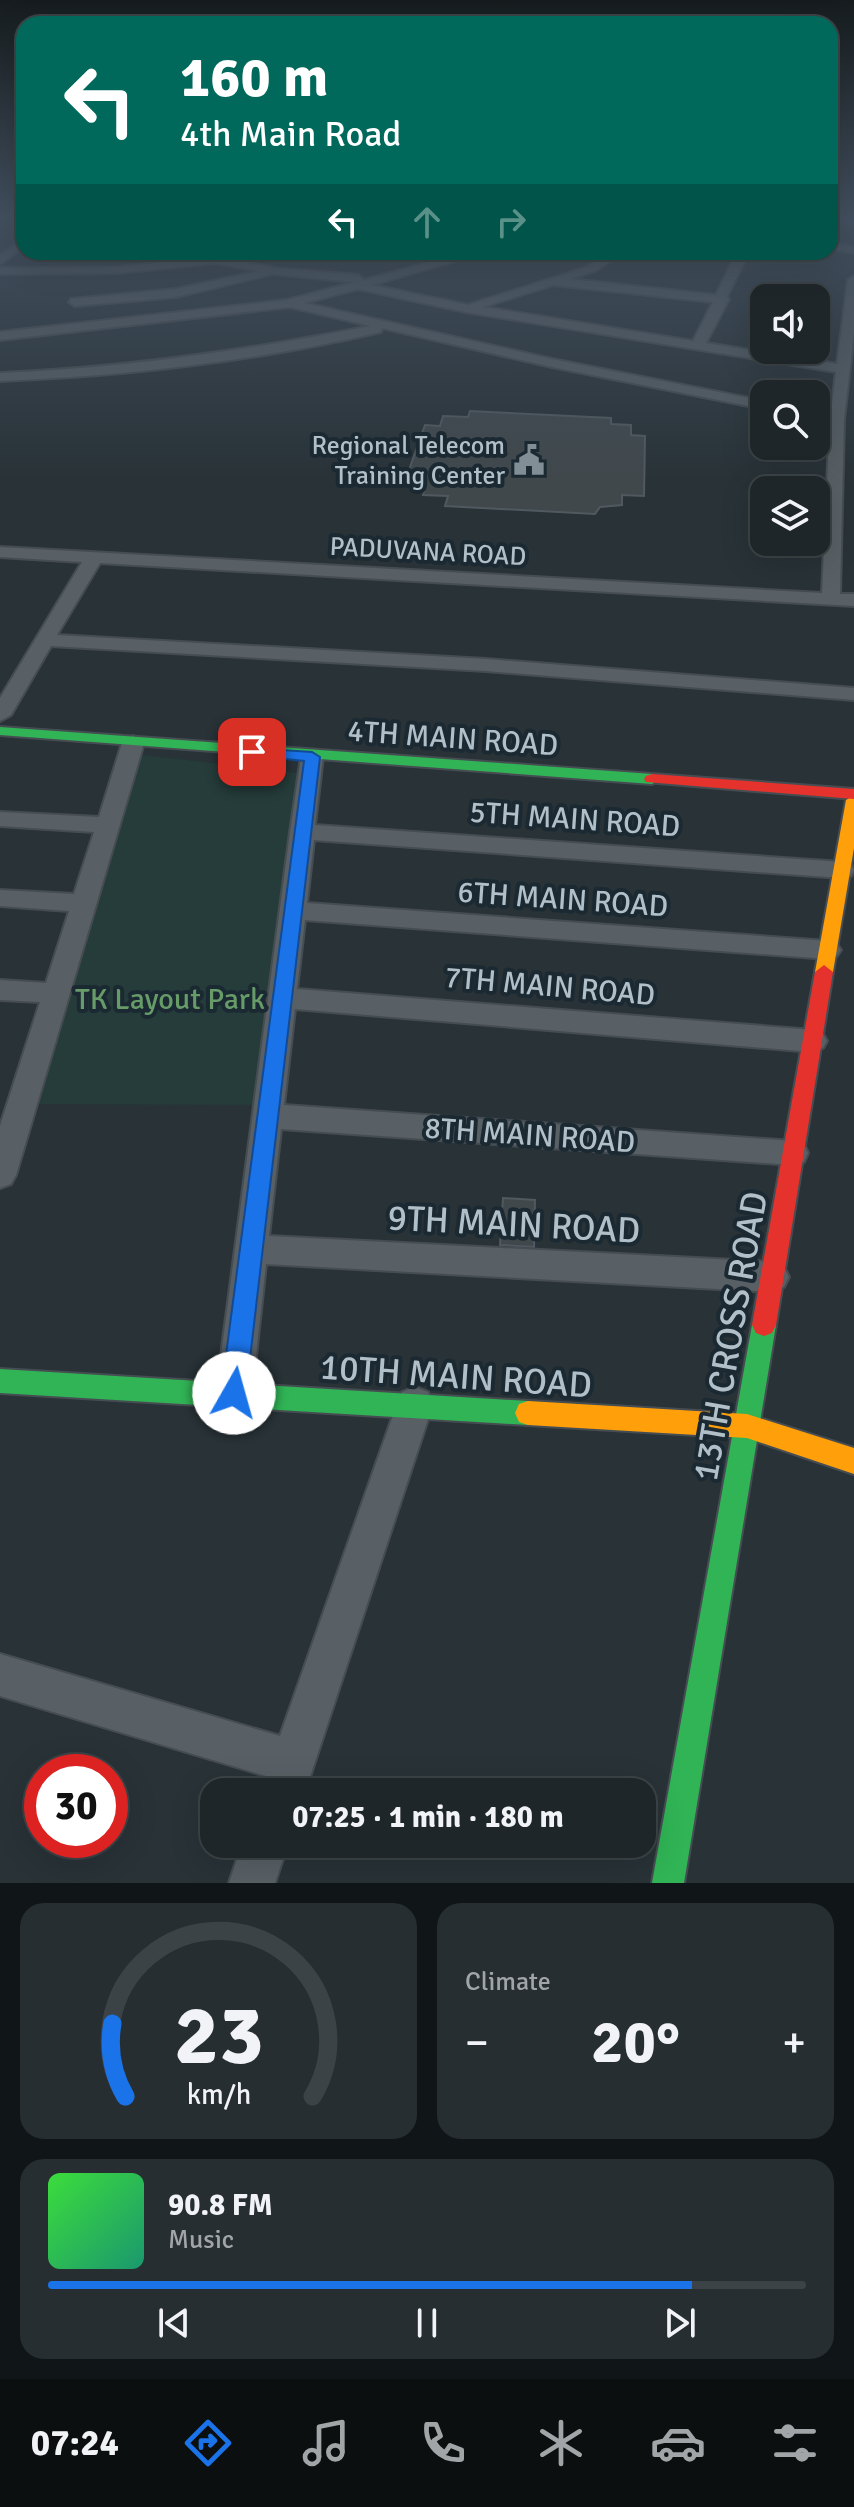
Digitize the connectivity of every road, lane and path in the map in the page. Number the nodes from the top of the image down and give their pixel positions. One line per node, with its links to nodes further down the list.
1 (73, 306): 10 (street)
2 (272, 306): 10 (street)
3 (296, 306): 9 (street)
4 (456, 306): 8 (street)
5 (473, 306): 8 (street)
6 (719, 306): 12 (street)
7 (851, 306): 13 (street)
8 (466, 308): 12 (street)
9 (387, 326): 14 (street); 15 (street)
10 (64, 330): 11 (street)
11 (0, 336)
12 (697, 347): 13 (street)
13 (843, 369): 17 (street)
14 (0, 377)
15 (750, 402)
16 (830, 418): 17 (street)
17 (837, 419): 18 (street); 21 (street)
18 (854, 422)
19 (0, 552): 20 (street, PADUVANA ROAD)
20 (93, 559): 21 (street, PADUVANA ROAD); 23 (street)
21 (831, 598): 22 (street, PADUVANA ROAD)
22 (854, 600)
23 (46, 640): 24 (street); 25 (street)
24 (854, 694)
25 (0, 715)
26 (0, 731): 27 (street, 4TH MAIN ROAD)
27 (133, 743): 28 (street, 4TH MAIN ROAD); 31 (street)
28 (312, 757): 29 (street, 4TH MAIN ROAD); 32 (street)
29 (854, 797): 33 (street, 13TH CROSS ROAD)
30 (0, 819): 31 (street)
31 (107, 825): 35 (street)
32 (302, 832): 33 (street, 5TH MAIN ROAD); 36 (street)
33 (842, 870): 37 (street, 13TH CROSS ROAD)
34 (0, 898): 35 (street)
35 (83, 903): 39 (street)
36 (293, 911): 37 (street, 6TH MAIN ROAD); 40 (street)
37 (828, 950): 41 (street, 13TH CROSS ROAD)
38 (0, 990): 39 (street)
39 (55, 993): 42 (street)
40 (282, 998): 41 (street, 7TH MAIN ROAD); 43 (street)
41 (813, 1041): 44 (street, 13TH CROSS ROAD)
42 (11, 1102): 45 (street)
43 (267, 1116): 44 (street, 8TH MAIN ROAD); 46 (street)
44 (793, 1153): 47 (street, 13TH CROSS ROAD)
45 (0, 1175)
46 (251, 1249): 47 (street, 9TH MAIN ROAD); 49 (street)
47 (772, 1277): 51 (street, 13TH CROSS ROAD)
48 (0, 1381): 49 (street, 10TH MAIN ROAD)
49 (234, 1393): 50 (street, 10TH MAIN ROAD)
50 (415, 1404): 51 (street, 10TH MAIN ROAD); 54 (street)
51 (747, 1426): 52 (street, 10TH MAIN ROAD); 57 (street, 13TH CROSS ROAD)
52 (854, 1461)
53 (0, 1675): 54 (street)
54 (288, 1777)
55 (260, 1858): 56 (street)
56 (252, 1883)
57 (668, 1883)

